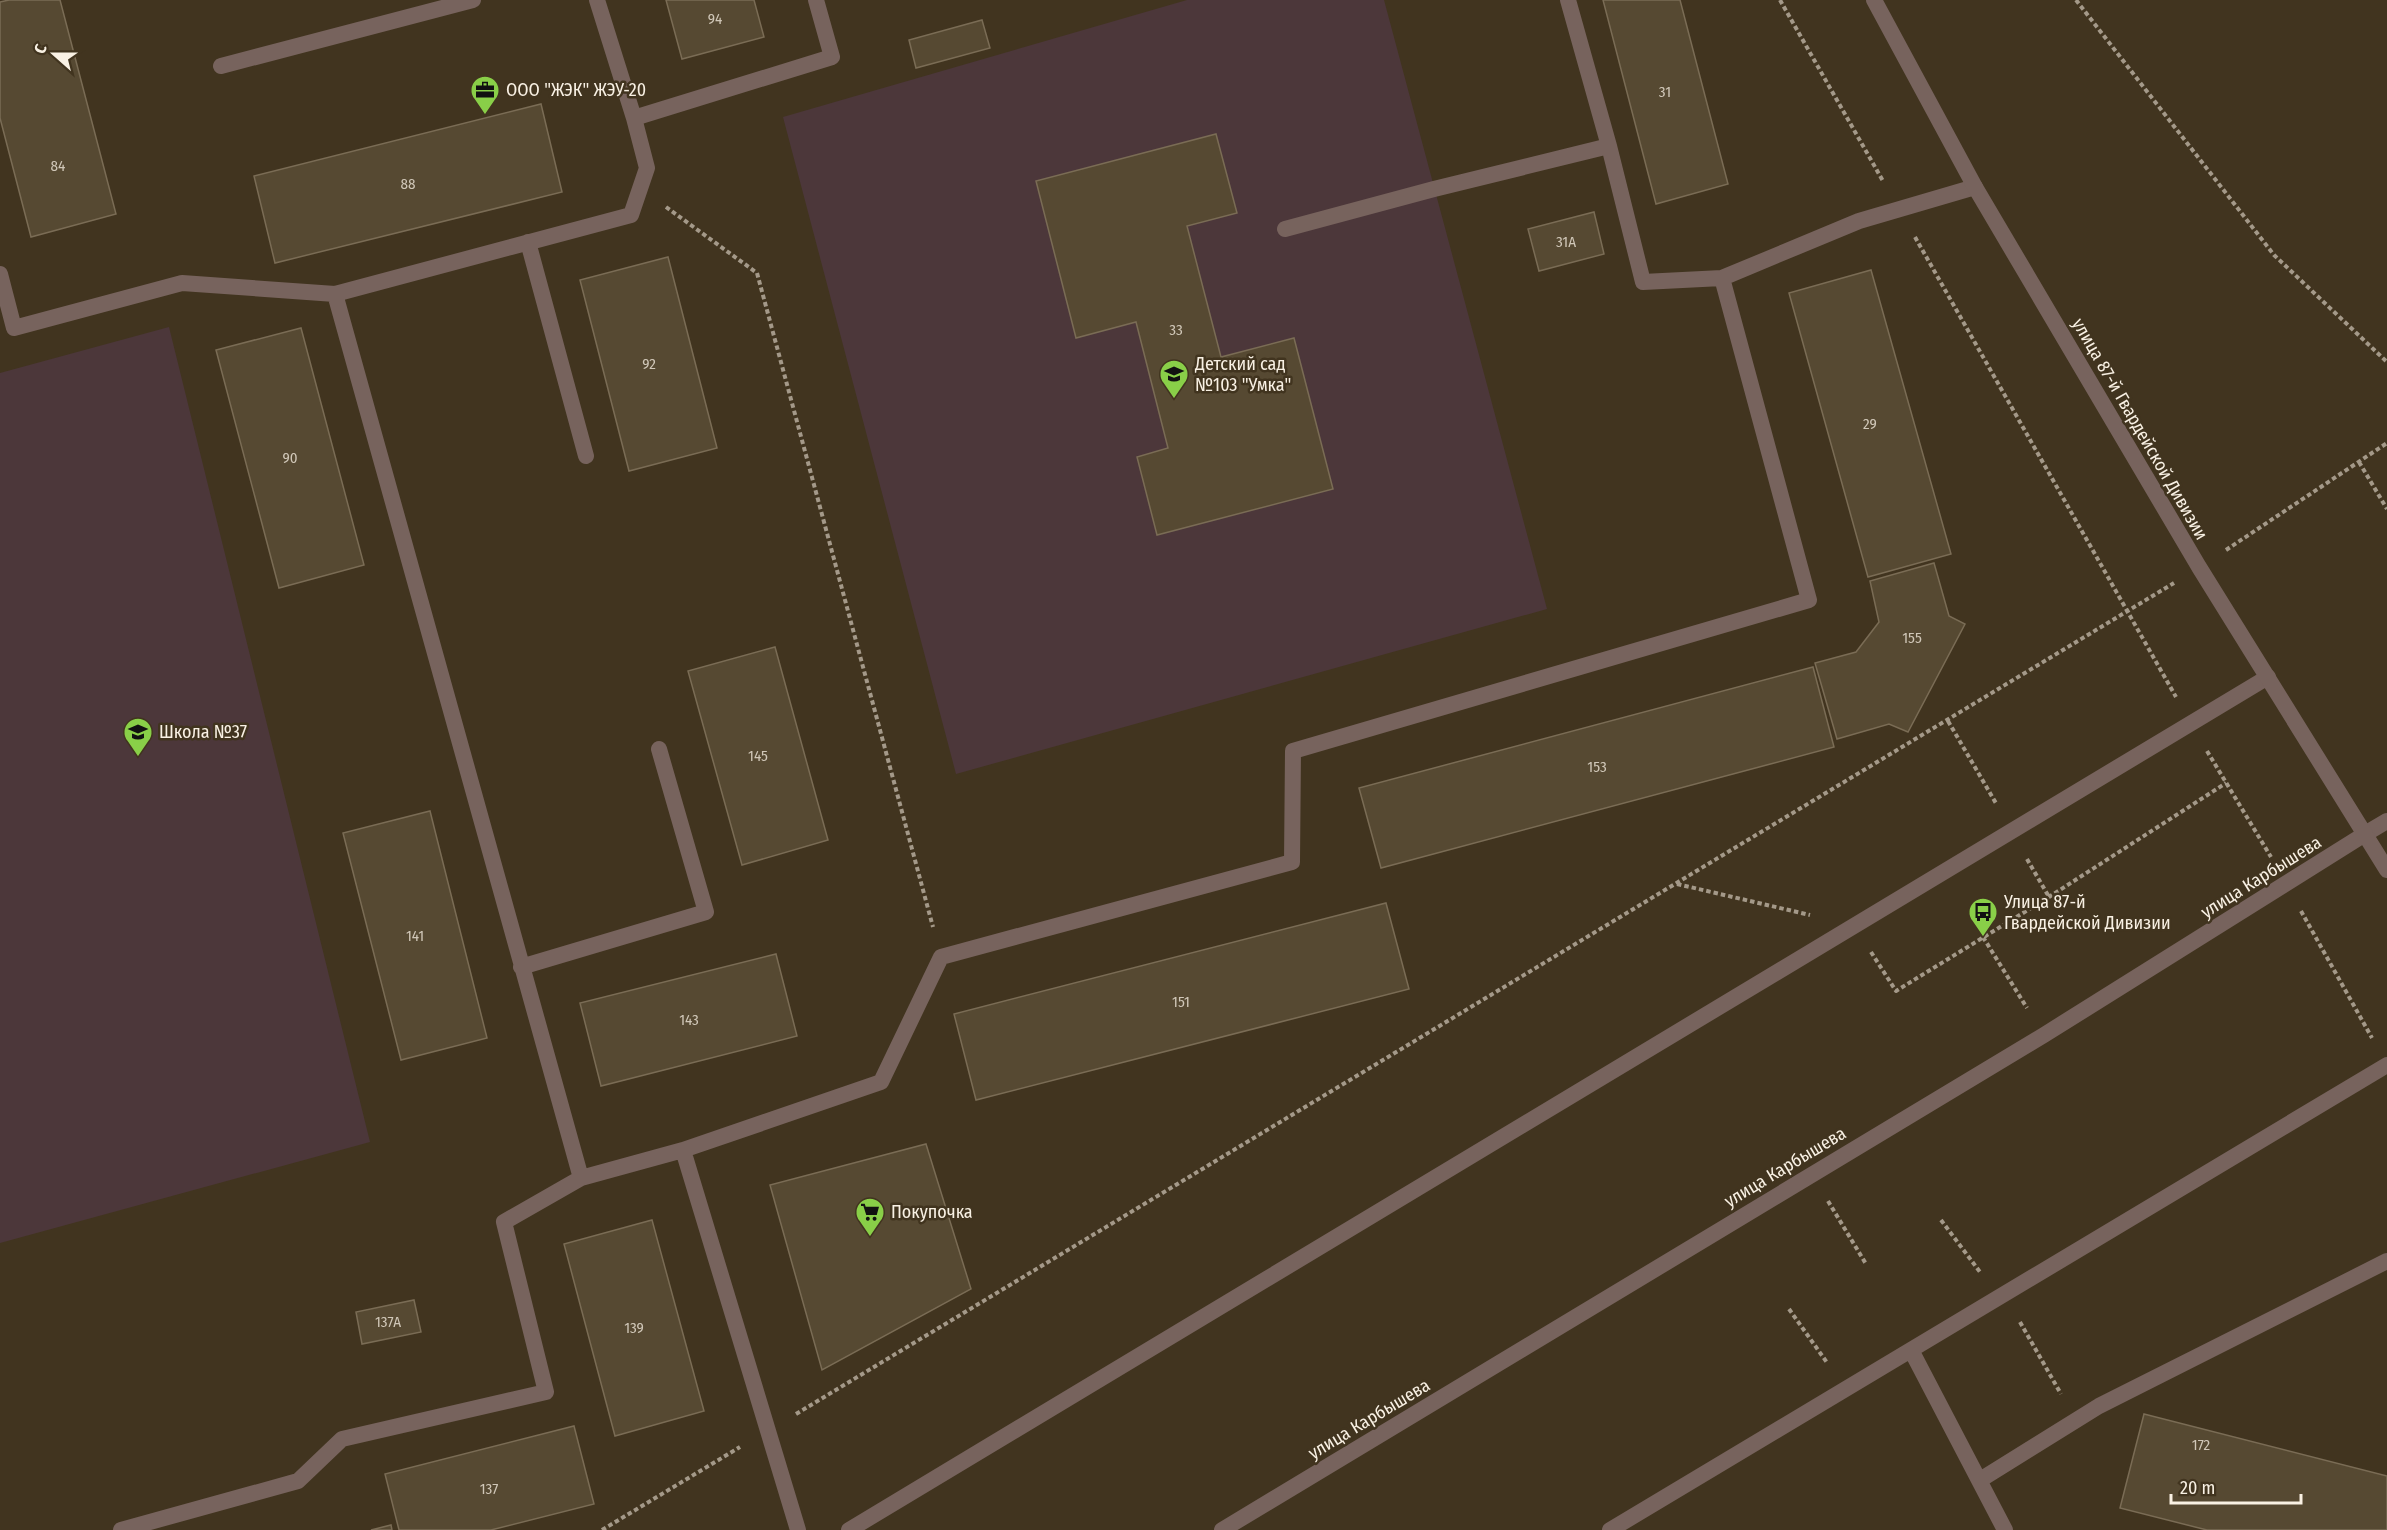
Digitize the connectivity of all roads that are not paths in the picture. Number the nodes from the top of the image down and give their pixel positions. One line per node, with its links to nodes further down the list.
1 (473, 0): 6 (street)
2 (597, 0): 7 (street)
3 (816, 0): 7 (street)
4 (1568, 0): 8 (street)
5 (1874, 0): 9 (street, улица 87-й Гвардейской Дивизии)
6 (221, 66)
7 (634, 118): 11 (street)
8 (1609, 146): 10 (street); 13 (street)
9 (1975, 187): 13 (street); 16 (street, улица 87-й Гвардейской Дивизии)
10 (1285, 229)
11 (528, 242): 14 (street); 15 (street)
12 (0, 274): 14 (street)
13 (1722, 278): 23 (street)
14 (334, 294): 21 (street)
15 (586, 456)
16 (2268, 677): 19 (street, улица 87-й Гвардейской Дивизии); 30 (street)
17 (659, 749): 21 (street)
18 (2387, 821): 19 (street, улица Карбышева)
19 (2365, 834): 20 (street, улица 87-й Гвардейской Дивизии); 31 (street, улица Карбышева)
20 (2387, 870)
21 (521, 967): 24 (street)
22 (2387, 1065): 26 (street)
23 (683, 1150): 24 (street); 29 (street)
24 (581, 1178): 28 (street)
25 (2387, 1261): 27 (street)
26 (1911, 1350): 27 (street); 32 (street)
27 (1980, 1480): 33 (street)
28 (121, 1530)
29 (798, 1530)
30 (849, 1530)
31 (1222, 1530)
32 (1611, 1530)
33 (2005, 1530)

